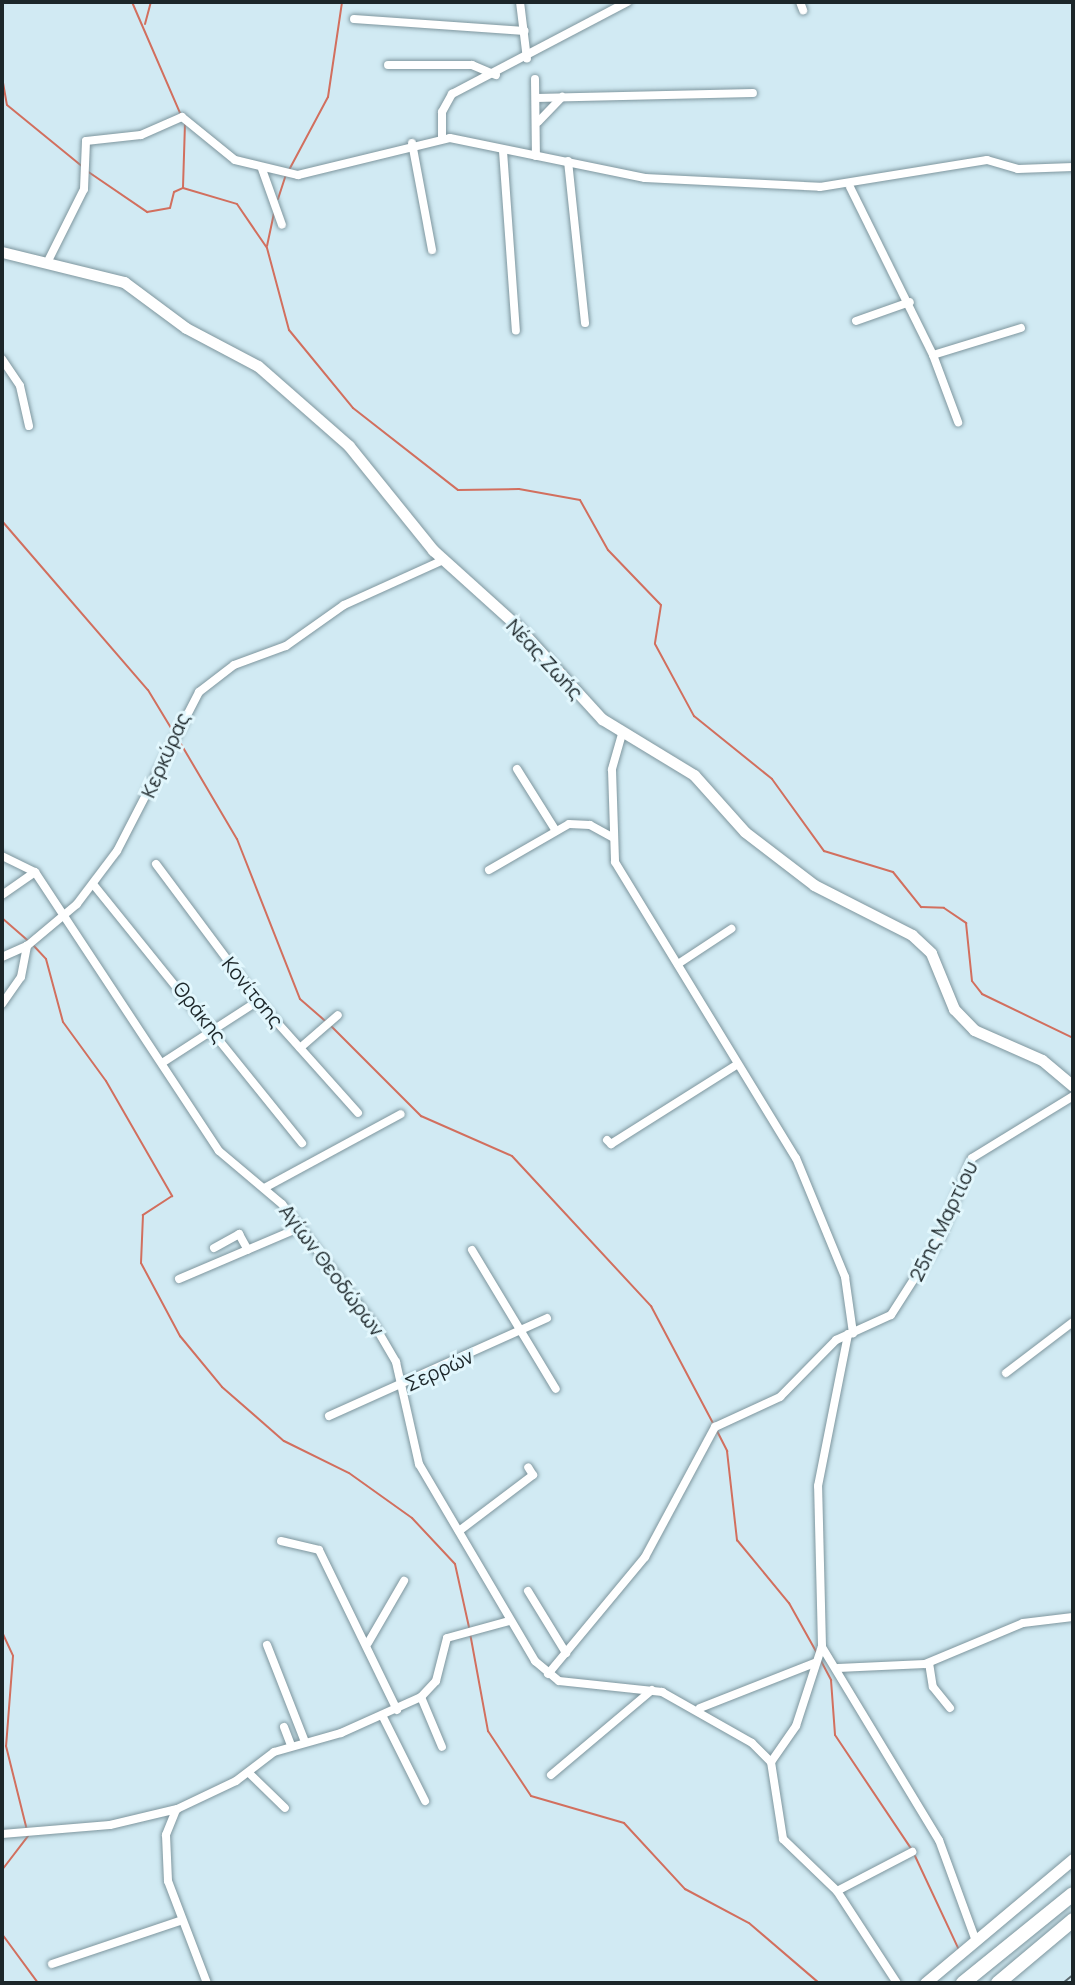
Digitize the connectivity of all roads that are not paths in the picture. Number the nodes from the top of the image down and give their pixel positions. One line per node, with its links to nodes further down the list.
1 (520, 2): 4 (street)
2 (627, 2): 5 (street)
3 (354, 19): 4 (street)
4 (525, 31): 5 (street)
5 (527, 59): 7 (street)
6 (388, 65): 7 (street)
7 (496, 75): 13 (street)
8 (535, 79): 11 (street)
9 (753, 93): 10 (street)
10 (562, 97): 11 (street); 12 (street)
11 (536, 98): 12 (street)
12 (537, 123): 16 (street)
13 (442, 138): 14 (street); 15 (street)
14 (412, 143): 19 (street); 22 (street)
15 (503, 151): 16 (street); 29 (street)
16 (536, 156): 17 (street)
17 (568, 161): 20 (street); 27 (street)
18 (1073, 167): 20 (street)
19 (262, 169): 21 (street); 24 (street)
20 (850, 187): 25 (street)
21 (282, 225)
22 (432, 250)
23 (2, 252): 24 (street, Νέας Ζωής)
24 (49, 259): 34 (street, Νέας Ζωής)
25 (910, 302): 26 (street); 30 (street)
26 (856, 321)
27 (585, 323)
28 (1021, 328): 30 (street)
29 (516, 331)
30 (933, 355): 32 (street)
31 (2, 359): 33 (street)
32 (958, 422)
33 (29, 426)
34 (443, 560): 35 (street, Νέας Ζωής); 43 (street, Κερκύρας)
35 (622, 734): 38 (street); 57 (street, Νέας Ζωής)
36 (517, 769): 37 (street)
37 (556, 831): 38 (street); 41 (street)
38 (612, 837): 49 (street)
39 (2, 856): 42 (street)
40 (156, 864): 50 (street, Κονίτσης)
41 (489, 870)
42 (35, 872): 44 (street); 45 (street, Αγίων Θεοδώρων)
43 (93, 884): 45 (street, Κερκύρας); 53 (street, Θράκης)
44 (2, 895)
45 (62, 916): 47 (street, Κερκύρας); 55 (street, Αγίων Θεοδώρων)
46 (731, 929): 49 (street)
47 (27, 946): 48 (street, Κερκύρας); 51 (street)
48 (2, 957)
49 (678, 964): 56 (street)
50 (258, 1001): 53 (street); 54 (street, Κονίτσης)
51 (2, 1004)
52 (338, 1015): 54 (street)
53 (212, 1030): 55 (street); 62 (street, Θράκης)
54 (300, 1048): 59 (street, Κονίτσης)
55 (162, 1063): 63 (street, Αγίων Θεοδώρων)
56 (735, 1066): 61 (street); 72 (street)
57 (1073, 1086)
58 (1073, 1096): 72 (street, 25ης Μαρτίου)
59 (358, 1113)
60 (401, 1114): 63 (street)
61 (607, 1140)
62 (302, 1143)
63 (266, 1187): 64 (street, Αγίων Θεοδώρων)
64 (301, 1227): 66 (street); 74 (street, Αγίων Θεοδώρων)
65 (214, 1248): 66 (street)
66 (248, 1250): 68 (street)
67 (472, 1250): 71 (street)
68 (179, 1279)
69 (547, 1318): 71 (street, Σερρών)
70 (1073, 1322): 73 (street)
71 (520, 1331): 74 (street, Σερρών); 75 (street)
72 (851, 1334): 88 (street); 89 (street, 25ης Μαρτίου)
73 (1006, 1373)
74 (401, 1388): 76 (street, Σερρών); 80 (street, Αγίων Θεοδώρων)
75 (556, 1389)
76 (329, 1416)
77 (528, 1467): 78 (street)
78 (488, 1511): 79 (street); 80 (street)
79 (494, 1522)
80 (459, 1531): 85 (street, Αγίων Θεοδώρων)
81 (281, 1541): 86 (street)
82 (404, 1581): 86 (street)
83 (528, 1591): 89 (street)
84 (1073, 1617): 91 (street)
85 (509, 1621): 93 (street, Αγίων Θεοδώρων); 95 (street)
86 (368, 1643): 98 (street)
87 (267, 1645): 101 (street)
88 (822, 1646): 90 (street); 92 (street)
89 (566, 1653): 93 (street, 25ης Μαρτίου)
90 (814, 1663): 96 (street); 104 (street)
91 (929, 1663): 92 (street); 97 (street)
92 (838, 1668): 119 (street)
93 (548, 1674): 94 (street)
94 (652, 1690): 96 (street); 106 (street)
95 (421, 1697): 98 (street); 103 (street)
96 (700, 1708): 104 (street)
97 (950, 1708)
98 (397, 1710): 99 (street)
99 (383, 1717): 101 (street); 107 (street)
100 (284, 1727): 102 (street)
101 (305, 1742): 102 (street)
102 (291, 1745): 105 (street)
103 (442, 1747)
104 (771, 1762): 115 (street)
105 (249, 1773): 108 (street); 109 (street)
106 (551, 1775)
107 (425, 1801)
108 (285, 1808)
109 (177, 1809): 110 (street); 112 (street)
110 (160, 1815): 111 (street); 112 (street)
111 (2, 1834)
112 (166, 1835): 118 (street)
113 (912, 1852): 115 (street)
114 (1073, 1859): 119 (street)
115 (837, 1891): 122 (street)
116 (1073, 1894): 124 (highway)
117 (1073, 1920): 125 (highway)
118 (180, 1921): 120 (street); 121 (street)
119 (976, 1941): 123 (street)
120 (52, 1964)
121 (207, 1983)
122 (897, 1983)
123 (925, 1983)
124 (963, 1983)
125 (998, 1983)

